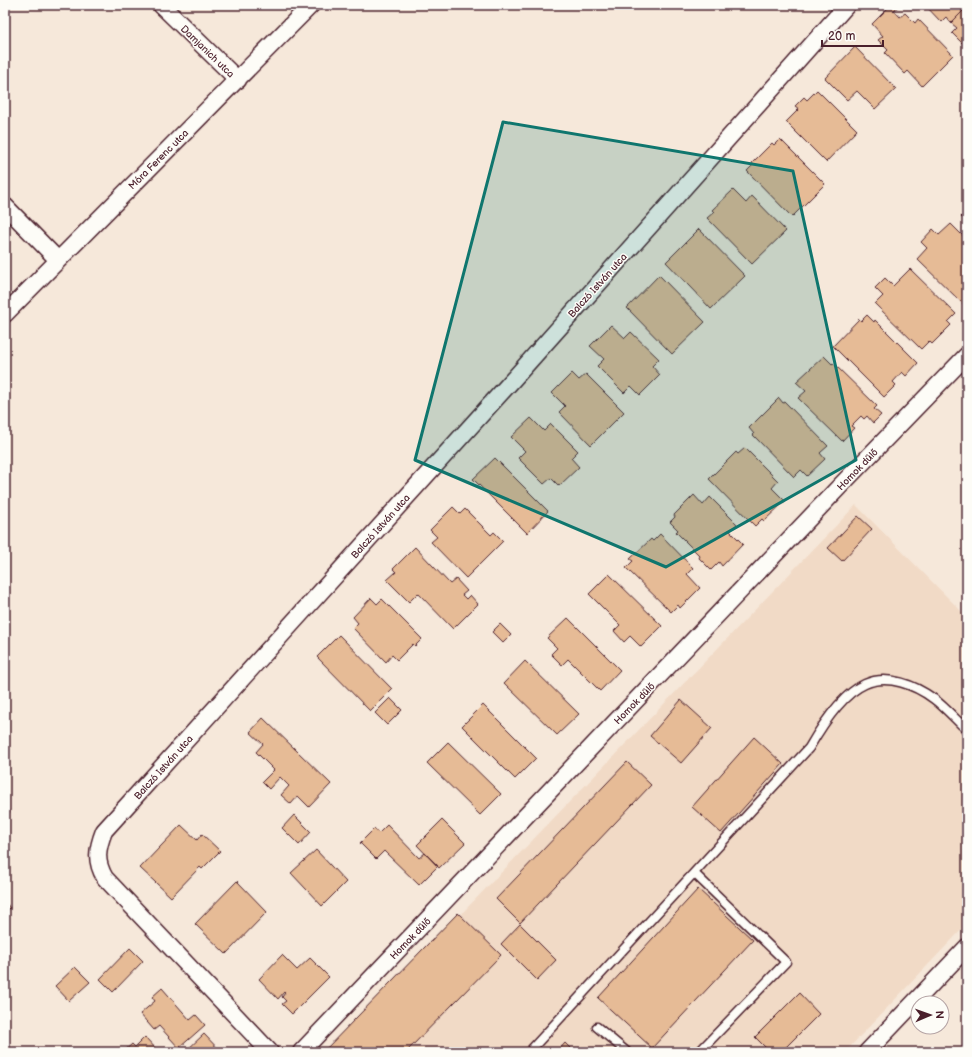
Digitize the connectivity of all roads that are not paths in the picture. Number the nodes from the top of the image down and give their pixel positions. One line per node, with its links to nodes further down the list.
1 (161, 5): 4 (street, Damjanich utca)
2 (311, 5): 4 (street, Móra Ferenc utca)
3 (847, 5): 13 (street, Balczó István utca)
4 (238, 80): 6 (street, Móra Ferenc utca)
5 (5, 206): 6 (street)
6 (58, 260): 7 (street, Móra Ferenc utca)
7 (5, 314)
8 (967, 355): 14 (street, Homok dűlő)
9 (967, 730): 10 (lane)
10 (694, 873): 15 (lane); 17 (lane)
11 (967, 947): 18 (street)
12 (597, 1027): 16 (lane)
13 (270, 1052)
14 (301, 1052)
15 (529, 1052)
16 (626, 1052)
17 (700, 1052)
18 (867, 1052)

